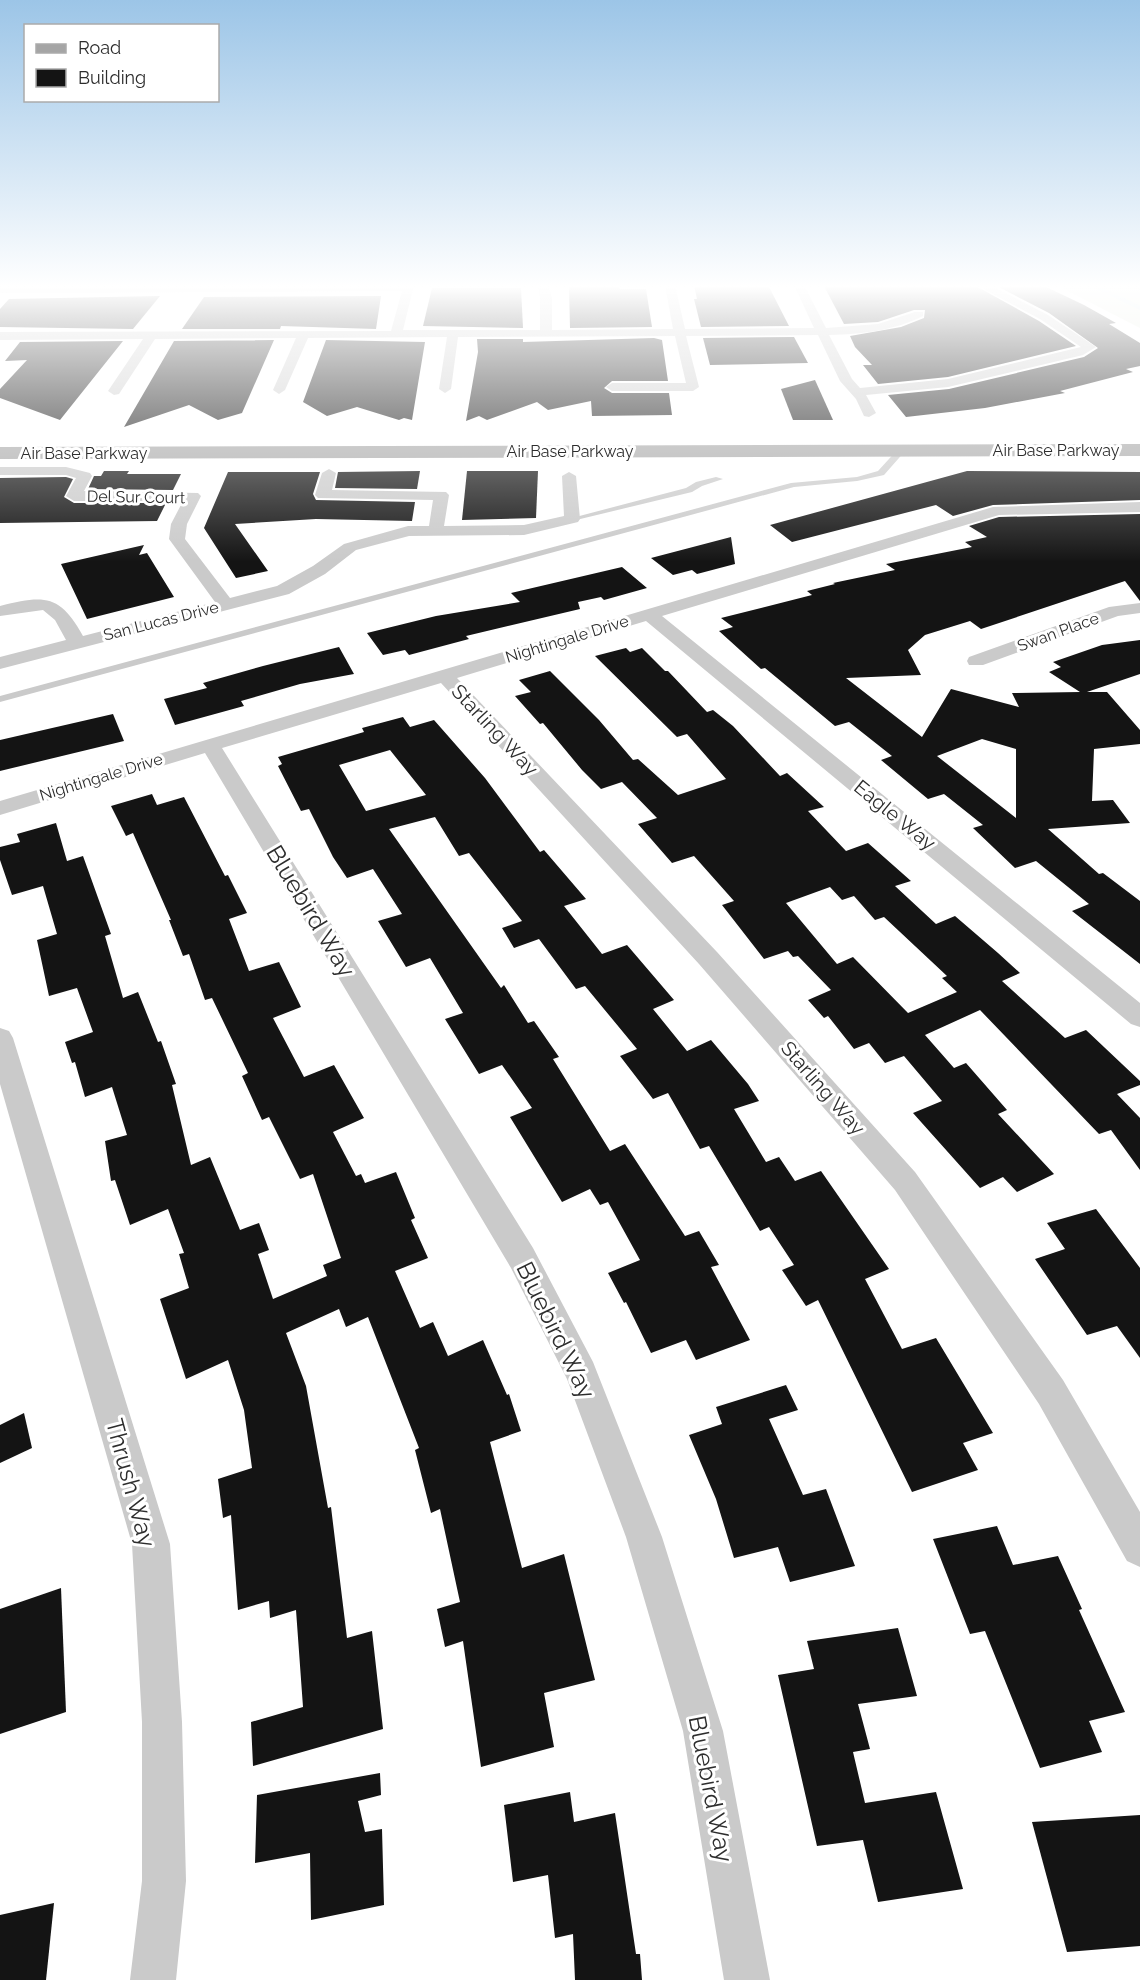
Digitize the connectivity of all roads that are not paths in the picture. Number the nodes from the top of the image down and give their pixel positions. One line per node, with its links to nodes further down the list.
1 (123, 377): 10 (street)
2 (284, 377): 9 (street)
3 (446, 377): 8 (street)
4 (691, 377): 7 (street)
5 (844, 377): 11 (street)
6 (972, 377): 11 (street)
7 (612, 387)
8 (444, 389)
9 (279, 390)
10 (114, 391)
11 (856, 392): 12 (street)
12 (869, 413)
13 (1140, 436): 14 (main road, Air Base Parkway)
14 (0, 439)
15 (902, 450): 16 (main road, Air Base Parkway); 17 (main road, Air Base Parkway); 33 (lane)
16 (1140, 450)
17 (0, 453)
18 (0, 471): 25 (street, Del Sur Court)
19 (329, 473): 24 (street)
20 (570, 476): 23 (street)
21 (719, 479): 23 (lane)
22 (1140, 507): 28 (street, Nightingale Drive)
23 (572, 519): 24 (street, San Lucas Drive)
24 (436, 530): 25 (street, San Lucas Drive)
25 (226, 605): 29 (street, San Lucas Drive)
26 (1140, 608): 30 (street, Swan Place)
27 (0, 611): 29 (street)
28 (649, 614): 32 (street, Nightingale Drive); 36 (street, Eagle Way)
29 (77, 643): 31 (street, San Lucas Drive)
30 (976, 660)
31 (0, 663)
32 (445, 676): 34 (street, Nightingale Drive); 38 (street, Starling Way)
33 (0, 699)
34 (210, 745): 35 (street, Nightingale Drive); 40 (street, Bluebird Way)
35 (0, 808)
36 (1140, 1017)
37 (0, 1038): 39 (street, Thrush Way)
38 (1140, 1548)
39 (153, 1980)
40 (747, 1980)

